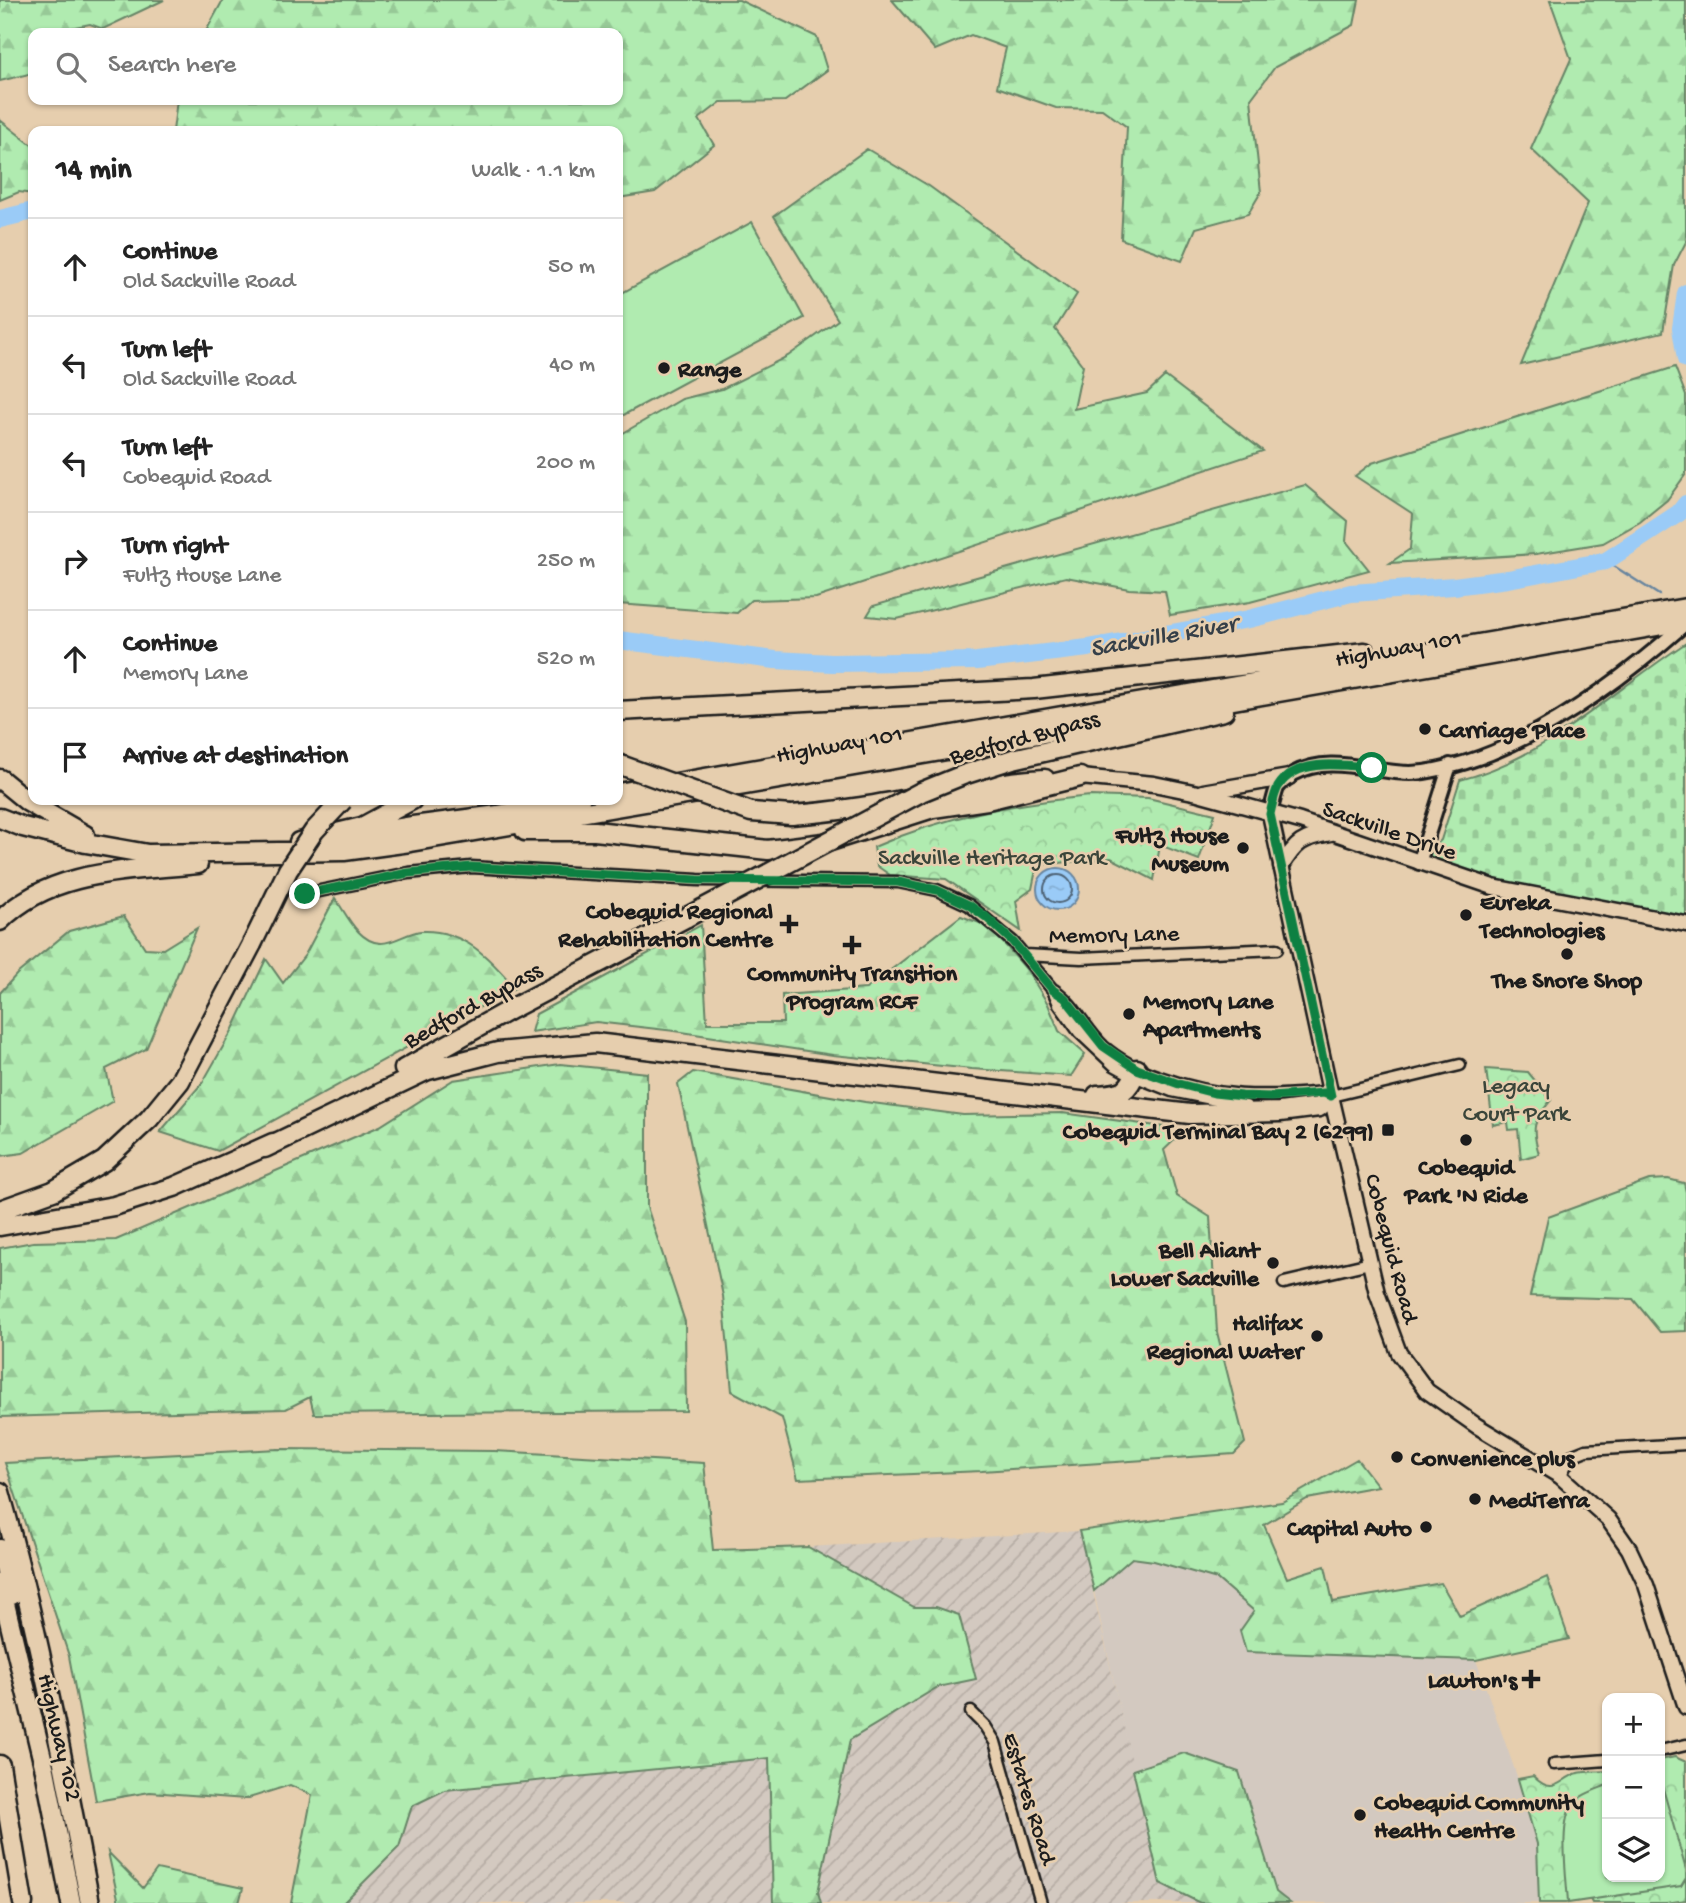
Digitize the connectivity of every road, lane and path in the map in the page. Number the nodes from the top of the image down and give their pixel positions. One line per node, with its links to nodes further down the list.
1 (1686, 608): 3 (highway, Highway 101)
2 (1686, 622): 4 (highway, Highway 101); 6 (street)
3 (1549, 632): 5 (highway, Bedford Bypass); 11 (highway, Highway 101)
4 (1277, 693): 19 (highway, Highway 101); 39 (highway, Bedford Bypass, bridge)
5 (623, 711)
6 (1450, 765): 9 (street); 28 (street)
7 (623, 766): 8 (highway, bridge)
8 (1080, 777): 12 (main road, Sackville Drive); 23 (highway)
9 (1289, 777): 12 (main road); 21 (street)
10 (0, 779): 13 (highway)
11 (623, 792)
12 (1198, 793): 21 (main road, Sackville Drive)
13 (28, 802)
14 (33, 805): 25 (highway)
15 (338, 805): 40 (highway, bridge)
16 (403, 805): 26 (highway)
17 (553, 805): 26 (highway)
18 (622, 805): 23 (highway, Highway 101)
19 (623, 805)
20 (0, 810): 25 (highway)
21 (1270, 814): 24 (main road, Sackville Drive); 29 (main road, Cobequid Road)
22 (0, 818): 27 (highway, Highway 101)
23 (473, 831): 27 (highway, Highway 101)
24 (1332, 832): 28 (main road, Sackville Drive); 29 (main road)
25 (85, 835): 26 (highway)
26 (282, 846)
27 (344, 851): 31 (highway)
28 (1419, 863): 32 (main road, Sackville Drive)
29 (1282, 867): 37 (main road, Cobequid Road)
30 (305, 894): 34 (street, Memory Lane)
31 (0, 921)
32 (1686, 924)
33 (1277, 949): 34 (street, Memory Lane)
34 (1025, 955): 36 (street)
35 (1460, 1065): 37 (street)
36 (1135, 1073): 37 (street); 38 (highway)
37 (1331, 1096): 38 (highway); 42 (main road, Cobequid Road)
38 (1059, 1098): 39 (highway)
39 (265, 1148): 41 (highway, Bedford Bypass)
40 (0, 1210)
41 (0, 1226)
42 (1370, 1263): 43 (street); 45 (main road, Cobequid Road)
43 (1284, 1283)
44 (1686, 1444): 45 (street)
45 (1560, 1476): 49 (main road, Cobequid Road)
46 (0, 1492): 56 (highway)
47 (0, 1549): 56 (highway)
48 (0, 1583): 58 (highway, Highway 102)
49 (1686, 1707)
50 (971, 1712): 60 (street, Estates Road)
51 (1686, 1745): 52 (street)
52 (1665, 1750)
53 (1602, 1760): 55 (street)
54 (0, 1765): 57 (highway)
55 (1553, 1765)
56 (69, 1790): 59 (highway)
57 (23, 1903)
58 (71, 1903)
59 (89, 1903)
60 (1041, 1903)

